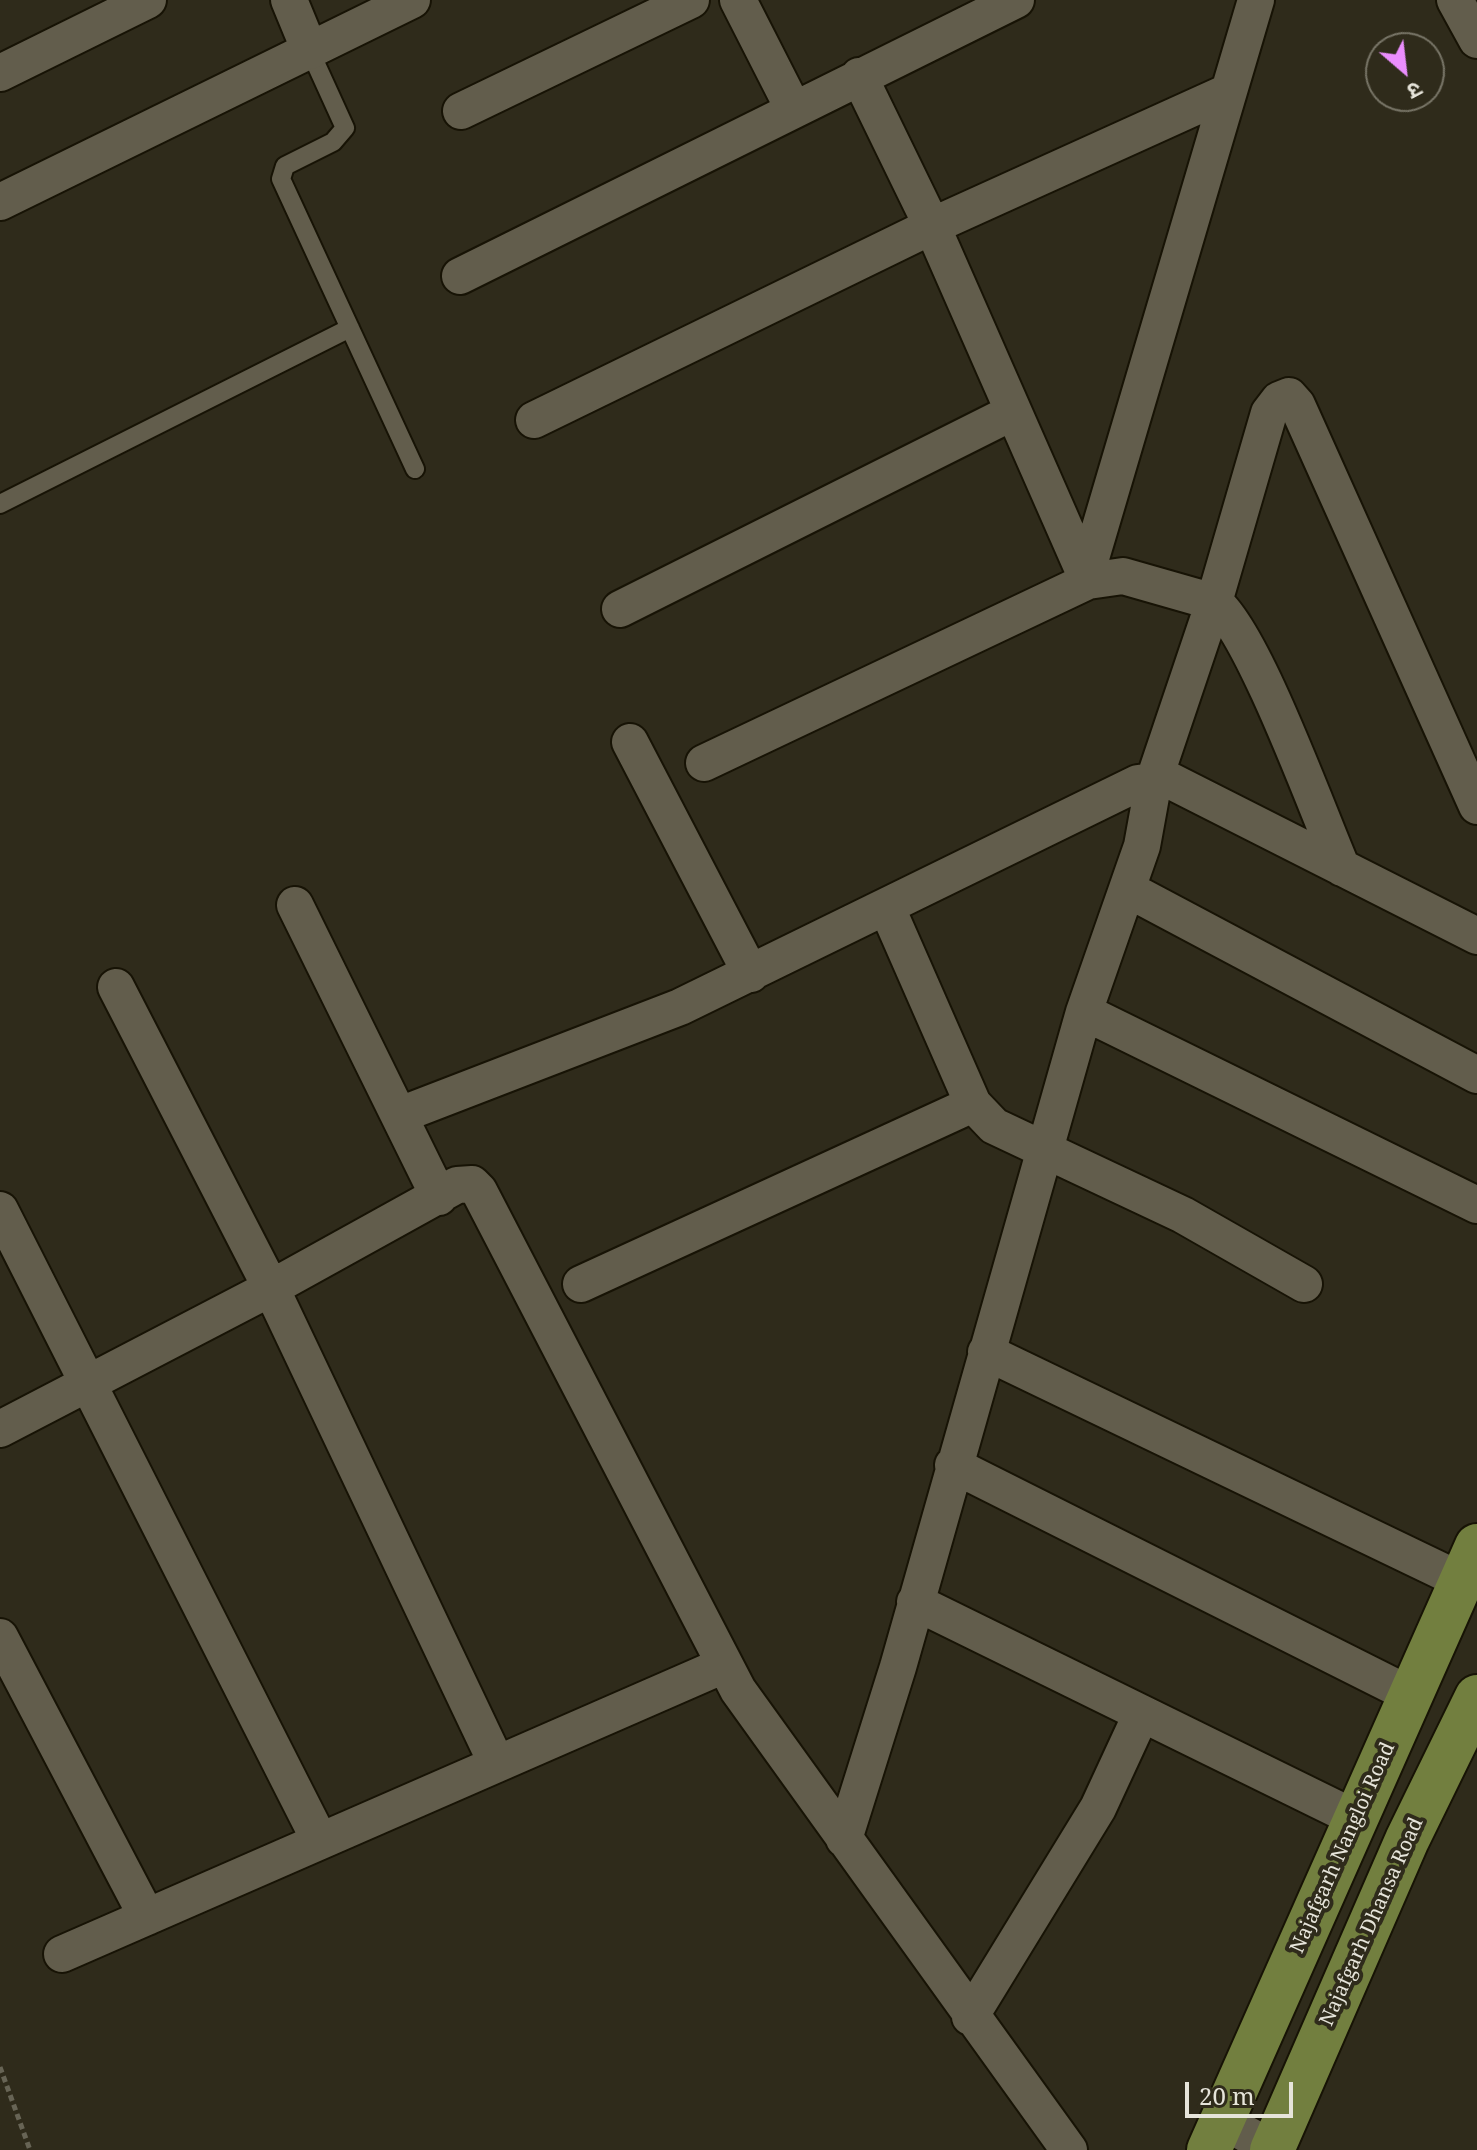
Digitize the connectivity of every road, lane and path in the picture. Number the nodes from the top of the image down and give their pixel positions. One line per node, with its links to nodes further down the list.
1 (148, 0): 11 (street)
2 (289, 0): 10 (street)
3 (412, 0): 10 (street)
4 (691, 0): 15 (street)
5 (738, 0): 14 (street)
6 (1016, 0): 12 (street)
7 (1256, 0): 13 (street)
8 (1455, 0): 9 (street)
9 (1477, 40)
10 (310, 51): 16 (street); 19 (lane)
11 (0, 73)
12 (859, 76): 14 (street); 17 (street)
13 (1228, 92): 17 (street); 24 (street)
14 (793, 108): 18 (street)
15 (461, 111)
16 (1, 198)
17 (932, 226): 20 (street); 21 (street)
18 (460, 276)
19 (350, 328): 22 (lane); 23 (lane)
20 (1013, 412): 24 (street); 26 (street)
21 (534, 420)
22 (415, 469)
23 (0, 504)
24 (1086, 577): 25 (street); 28 (street)
25 (1214, 602): 29 (street); 30 (street); 31 (street)
26 (620, 609)
27 (630, 742): 36 (street)
28 (704, 763)
29 (1154, 780): 31 (street); 32 (street); 34 (street)
30 (1477, 806)
31 (1342, 868): 35 (street)
32 (1127, 889): 38 (street); 39 (street)
33 (295, 905): 41 (street)
34 (887, 908): 36 (street); 40 (street)
35 (1477, 936)
36 (751, 974): 41 (street)
37 (116, 987): 48 (street)
38 (1084, 1012): 42 (street); 44 (street)
39 (1477, 1075)
40 (973, 1104): 42 (street); 46 (street)
41 (400, 1115): 43 (street)
42 (1045, 1150): 47 (street); 49 (street)
43 (439, 1197): 48 (street); 56 (street)
44 (1477, 1205)
45 (0, 1210): 50 (street)
46 (581, 1284)
47 (1304, 1284)
48 (271, 1288): 50 (street); 60 (street)
49 (986, 1352): 52 (street); 53 (street)
50 (86, 1383): 51 (street); 63 (street)
51 (0, 1429)
52 (953, 1465): 54 (street); 57 (street)
53 (1468, 1563): 57 (main road, Najafgarh Nangloi Road)
54 (915, 1602): 59 (street); 62 (street)
55 (0, 1637): 64 (street)
56 (724, 1665): 60 (street); 62 (street)
57 (1411, 1695): 61 (main road, Najafgarh Nangloi Road)
58 (1477, 1697): 69 (main road, Najafgarh Dhansa Road)
59 (1141, 1715): 61 (street); 66 (street)
60 (497, 1764): 63 (street)
61 (1357, 1819): 68 (main road, Najafgarh Nangloi Road)
62 (844, 1839): 66 (street)
63 (320, 1841): 64 (street)
64 (147, 1917): 65 (street)
65 (62, 1954)
66 (970, 2017): 71 (street)
67 (0, 2067): 70 (path)
68 (1215, 2135): 69 (street)
69 (1273, 2149)
70 (30, 2150)
71 (1069, 2150)

